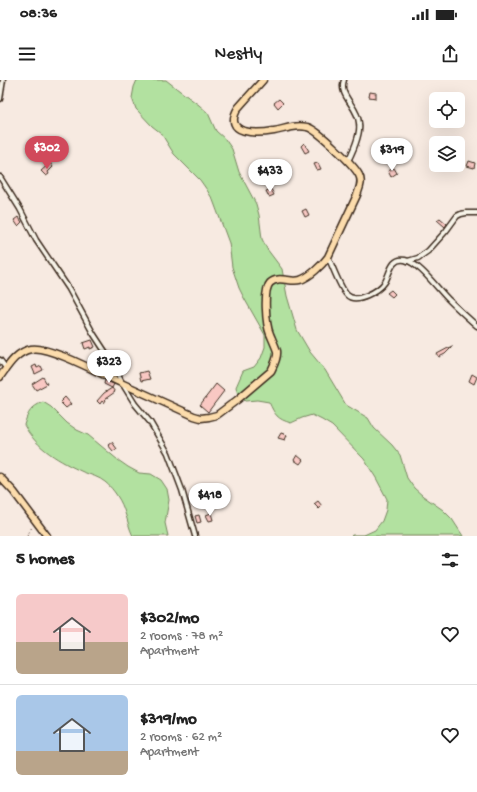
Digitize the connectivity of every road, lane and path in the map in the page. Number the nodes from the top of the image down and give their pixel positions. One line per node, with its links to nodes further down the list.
1 (2, 80): 4 (street)
2 (263, 80): 5 (main road)
3 (344, 80): 5 (street)
4 (0, 99)
5 (348, 162): 8 (main road)
6 (0, 178): 14 (street)
7 (477, 213): 9 (street)
8 (328, 257): 9 (street); 14 (main road)
9 (408, 262): 10 (street)
10 (477, 326)
11 (0, 361): 12 (street)
12 (6, 368): 13 (main road); 14 (main road)
13 (0, 377)
14 (122, 383): 19 (street)
15 (0, 477): 16 (main road)
16 (35, 521): 17 (path); 18 (main road)
17 (27, 536)
18 (47, 536)
19 (195, 536)

